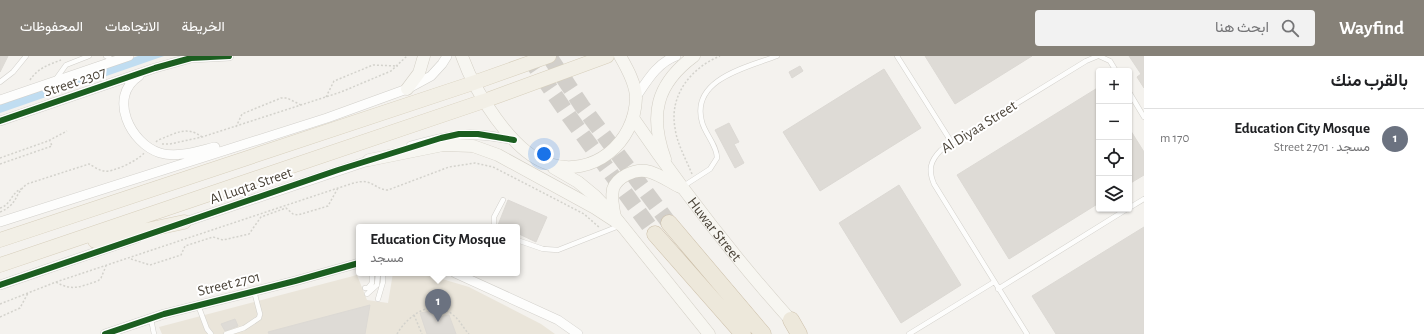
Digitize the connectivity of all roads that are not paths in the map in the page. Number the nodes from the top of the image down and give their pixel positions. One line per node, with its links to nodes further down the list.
1 (26, 56): 21 (lane)
2 (89, 56): 20 (lane)
3 (106, 56): 17 (lane)
4 (129, 56): 17 (street, Street 2307)
5 (229, 56): 19 (street, Street 2307)
6 (424, 56): 23 (main road)
7 (447, 56): 23 (street)
8 (462, 56): 22 (main road)
9 (549, 56): 22 (main road, Al Luqta Street)
10 (607, 56): 27 (main road, Al Luqta Street)
11 (620, 56): 24 (main road)
12 (676, 56): 24 (street)
13 (694, 56): 36 (main road)
14 (777, 56): 37 (lane)
15 (897, 56): 33 (lane)
16 (1098, 56): 18 (lane, Al Diyaa Street); 33 (lane, Al Diyaa Street)
17 (114, 61): 20 (street, Street 2307)
18 (1114, 68)
19 (145, 71): 30 (street, Street 2307); 31 (street, Street 2307)
20 (55, 81): 26 (street, Street 2307)
21 (0, 82)
22 (474, 84): 27 (main road); 48 (main road, Al Luqta Street)
23 (407, 90): 31 (street)
24 (636, 97): 29 (main road)
25 (1132, 97): 28 (lane)
26 (0, 100)
27 (484, 101): 32 (main road); 50 (main road, Al Luqta Street)
28 (1144, 117)
29 (633, 118): 35 (main road); 36 (main road, Huwar Street)
30 (0, 121)
31 (256, 139): 43 (street)
32 (514, 140): 34 (street, Al Luqta Street); 35 (main road)
33 (952, 143): 57 (lane, Al Diyaa Street)
34 (369, 160): 42 (main road); 44 (street, Al Luqta Street)
35 (548, 164): 42 (main road)
36 (670, 171): 37 (main road, Huwar Street)
37 (681, 188): 42 (main road); 66 (main road, Huwar Street)
38 (1144, 199): 40 (lane)
39 (503, 200): 46 (lane)
40 (1132, 206)
41 (1122, 212): 60 (lane)
42 (618, 221): 49 (lane); 72 (main road)
43 (0, 222)
44 (184, 222): 50 (main road); 58 (street, Al Luqta Street)
45 (669, 223): 74 (highway, Huwar Street)
46 (494, 224)
47 (655, 234): 73 (highway)
48 (0, 240)
49 (520, 241)
50 (51, 248): 52 (main road, Al Luqta Street)
51 (356, 264): 61 (street, Street 2701)
52 (0, 265)
53 (372, 276): 59 (lane)
54 (378, 276): 62 (lane)
55 (383, 276): 63 (lane)
56 (462, 276): 71 (street)
57 (994, 282): 60 (lane, Al Diyaa Street); 76 (lane)
58 (0, 285)
59 (364, 288)
60 (998, 289): 77 (lane, Al Diyaa Street)
61 (254, 291): 64 (street, Street 2701); 70 (lane)
62 (367, 294)
63 (378, 298)
64 (198, 305): 65 (street, Street 2701); 69 (lane)
65 (151, 319): 67 (street, Street 2701); 68 (lane)
66 (795, 327): 75 (main road, Huwar Street)
67 (105, 334)
68 (154, 334)
69 (211, 334)
70 (226, 334)
71 (578, 334)
72 (709, 334)
73 (743, 334)
74 (763, 334)
75 (804, 334)
76 (909, 334)
77 (1027, 334)

